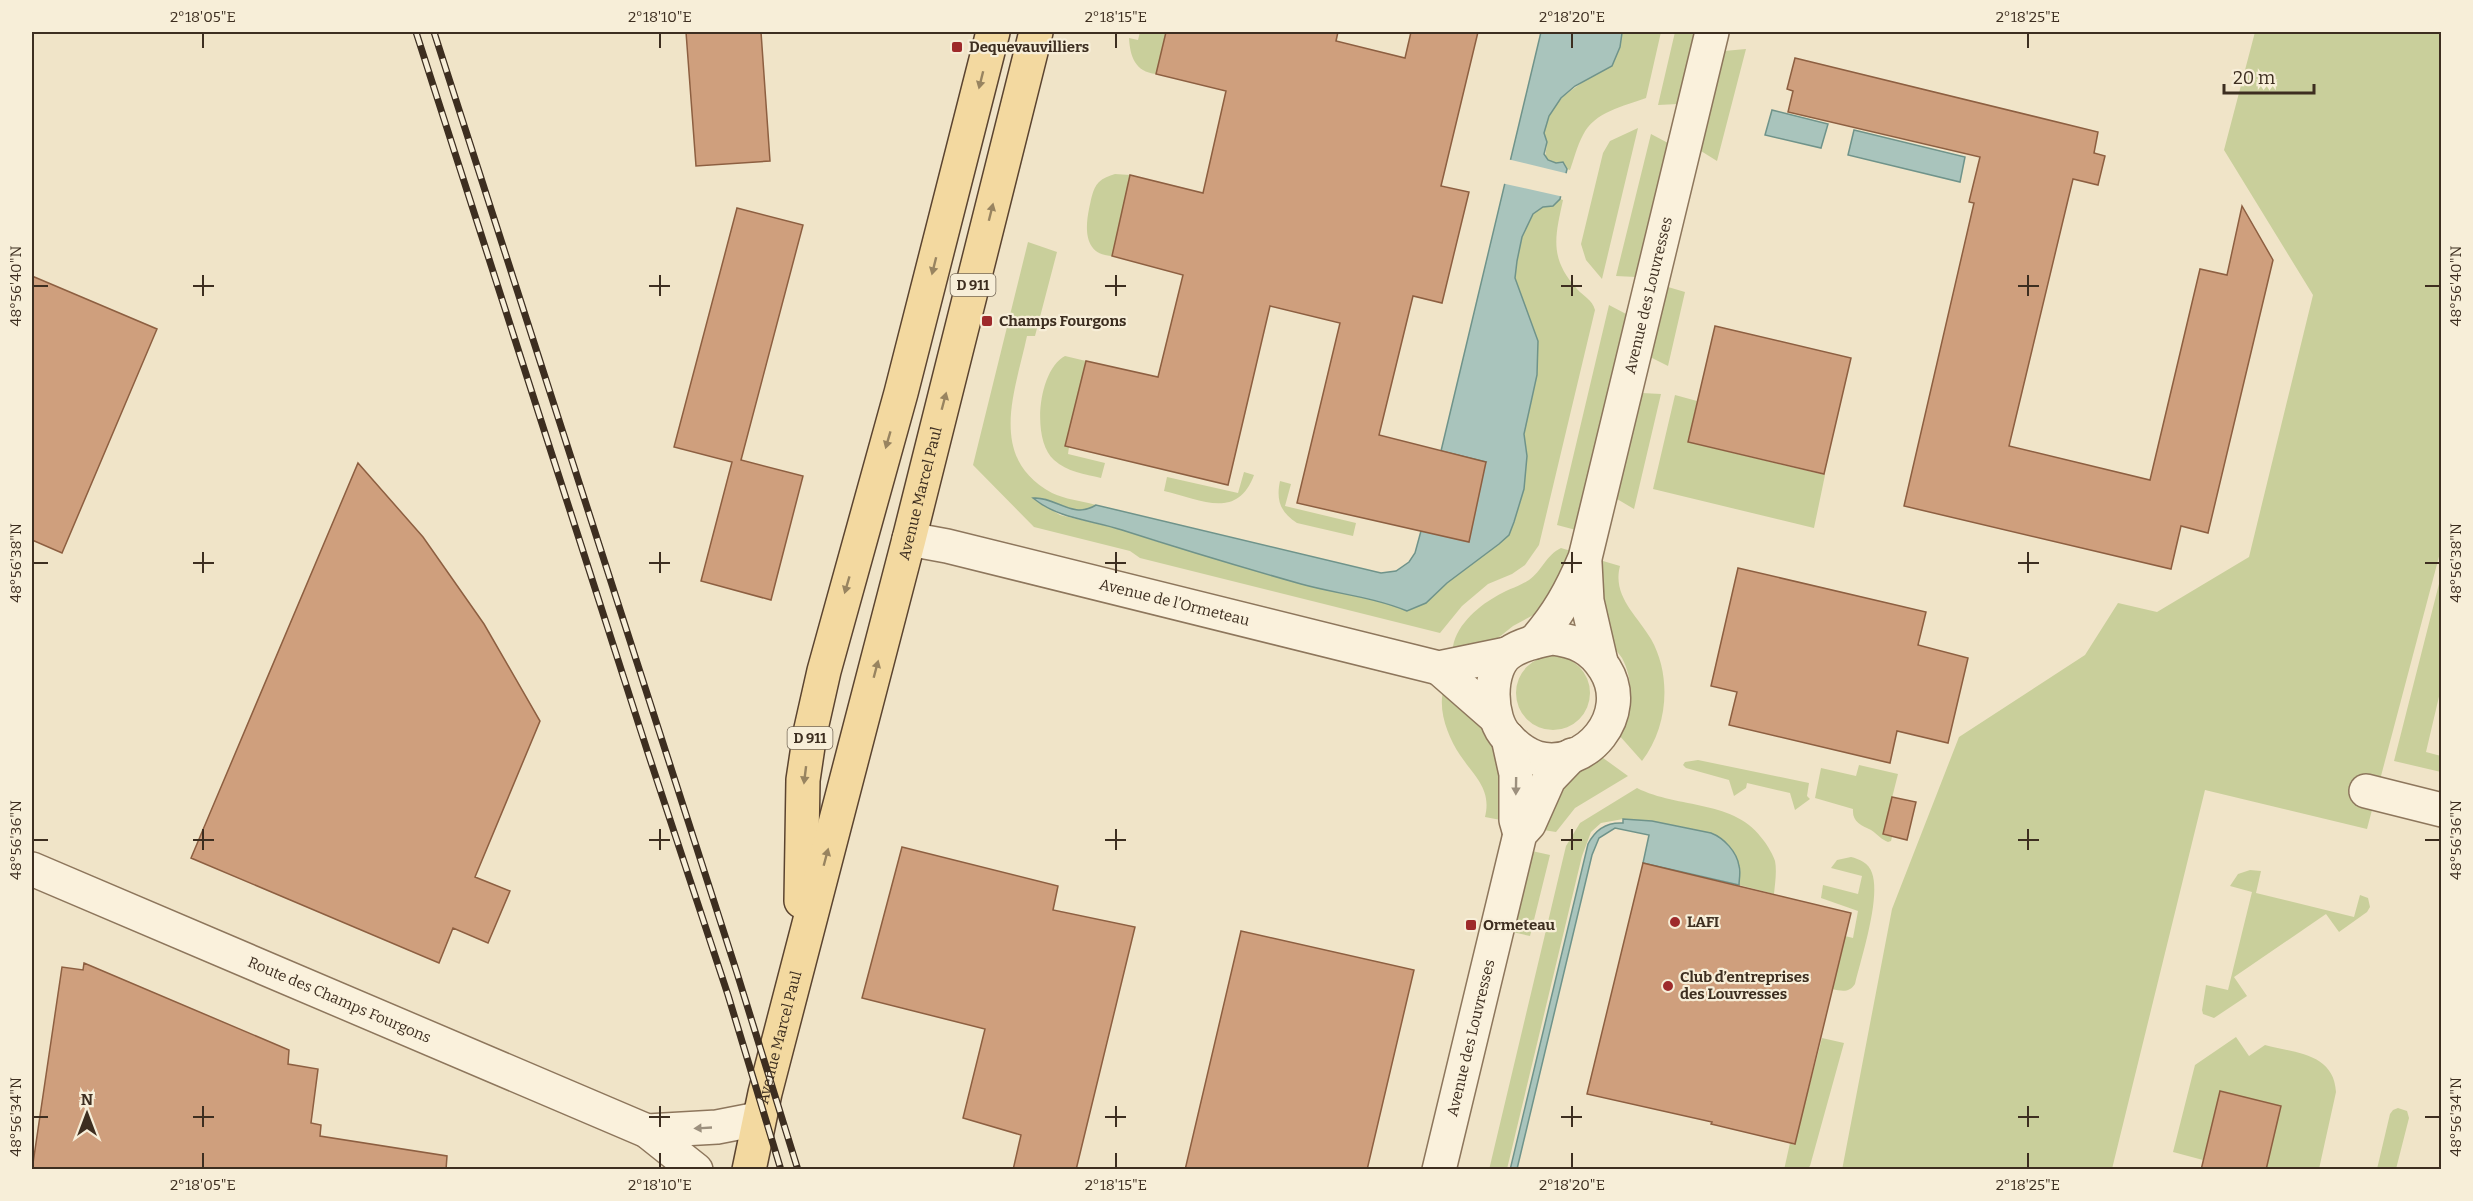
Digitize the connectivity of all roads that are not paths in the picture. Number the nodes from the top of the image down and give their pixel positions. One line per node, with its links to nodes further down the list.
1 (993, 32): 4 (main road, Avenue Marcel Paul / D 911, one-way to 4)
2 (1036, 32): 5 (main road, Avenue Marcel Paul / D 911, one-way to 2)
3 (1712, 32): 6 (street, Avenue des Louvresses)
4 (863, 528): 5 (main road); 16 (main road, Avenue Marcel Paul / D 911, one-way to 16)
5 (909, 539): 9 (street, Avenue de l'Ormeteau); 16 (main road, Avenue Marcel Paul / D 911, one-way to 5)
6 (1585, 558): 7 (street, Avenue des Louvresses); 8 (street, Avenue des Louvresses)
7 (1520, 648): 8 (street); 9 (street, Avenue de l'Ormeteau); 10 (street)
8 (1601, 662): 11 (street)
9 (1439, 668): 10 (street, Avenue de l'Ormeteau)
10 (1502, 728): 11 (street); 14 (street, Avenue des Louvresses, one-way to 14)
11 (1572, 755): 14 (street, Avenue des Louvresses)
12 (2366, 791): 13 (street)
13 (2442, 810)
14 (1520, 834): 22 (street, Avenue des Louvresses)
15 (32, 869): 18 (street, Route des Champs Fourgons)
16 (800, 954): 17 (main road, Avenue Marcel Paul / D 911)
17 (758, 1119): 18 (street, Route des Champs Fourgons, one-way to 18); 20 (main road, Avenue Marcel Paul / D 911); 21 (main road, Avenue Marcel Paul / D 911)
18 (647, 1131): 19 (street, Route des Champs Fourgons)
19 (696, 1170)
20 (740, 1170)
21 (749, 1170)
22 (1439, 1170)

